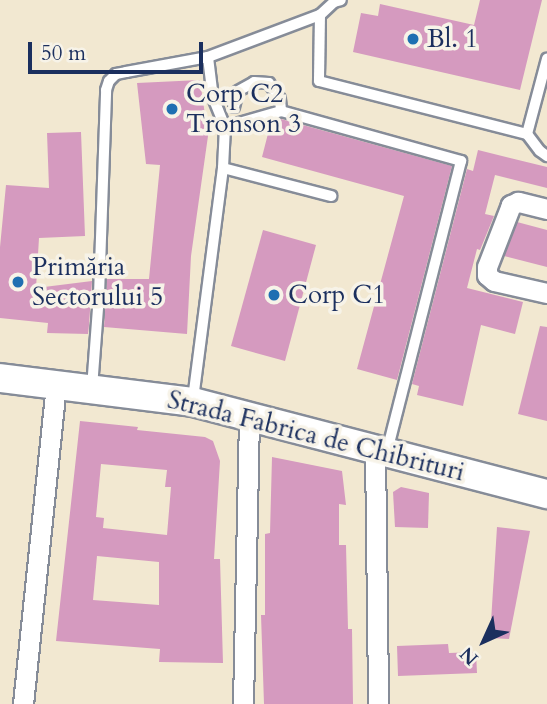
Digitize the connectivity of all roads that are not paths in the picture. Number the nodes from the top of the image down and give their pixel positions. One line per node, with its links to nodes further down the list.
1 (341, 0): 2 (lane)
2 (320, 15): 3 (lane); 8 (lane)
3 (208, 57): 7 (lane); 16 (lane)
4 (547, 59): 8 (lane)
5 (234, 107): 6 (lane)
6 (281, 111): 7 (lane); 19 (lane)
7 (225, 127): 10 (lane)
8 (527, 134): 9 (lane)
9 (547, 156)
10 (223, 168): 11 (lane); 17 (lane)
11 (331, 196)
12 (547, 209): 13 (street)
13 (547, 293)
14 (0, 379): 15 (street, Strada Fabrica de Chibrituri)
15 (57, 384): 16 (street, Strada Fabrica de Chibrituri); 21 (street)
16 (92, 388): 17 (street, Strada Fabrica de Chibrituri)
17 (192, 402): 18 (street, Strada Fabrica de Chibrituri)
18 (249, 414): 19 (street, Strada Fabrica de Chibrituri); 22 (street)
19 (381, 450): 20 (street, Strada Fabrica de Chibrituri); 23 (street)
20 (547, 494)
21 (23, 704)
22 (243, 704)
23 (378, 704)

